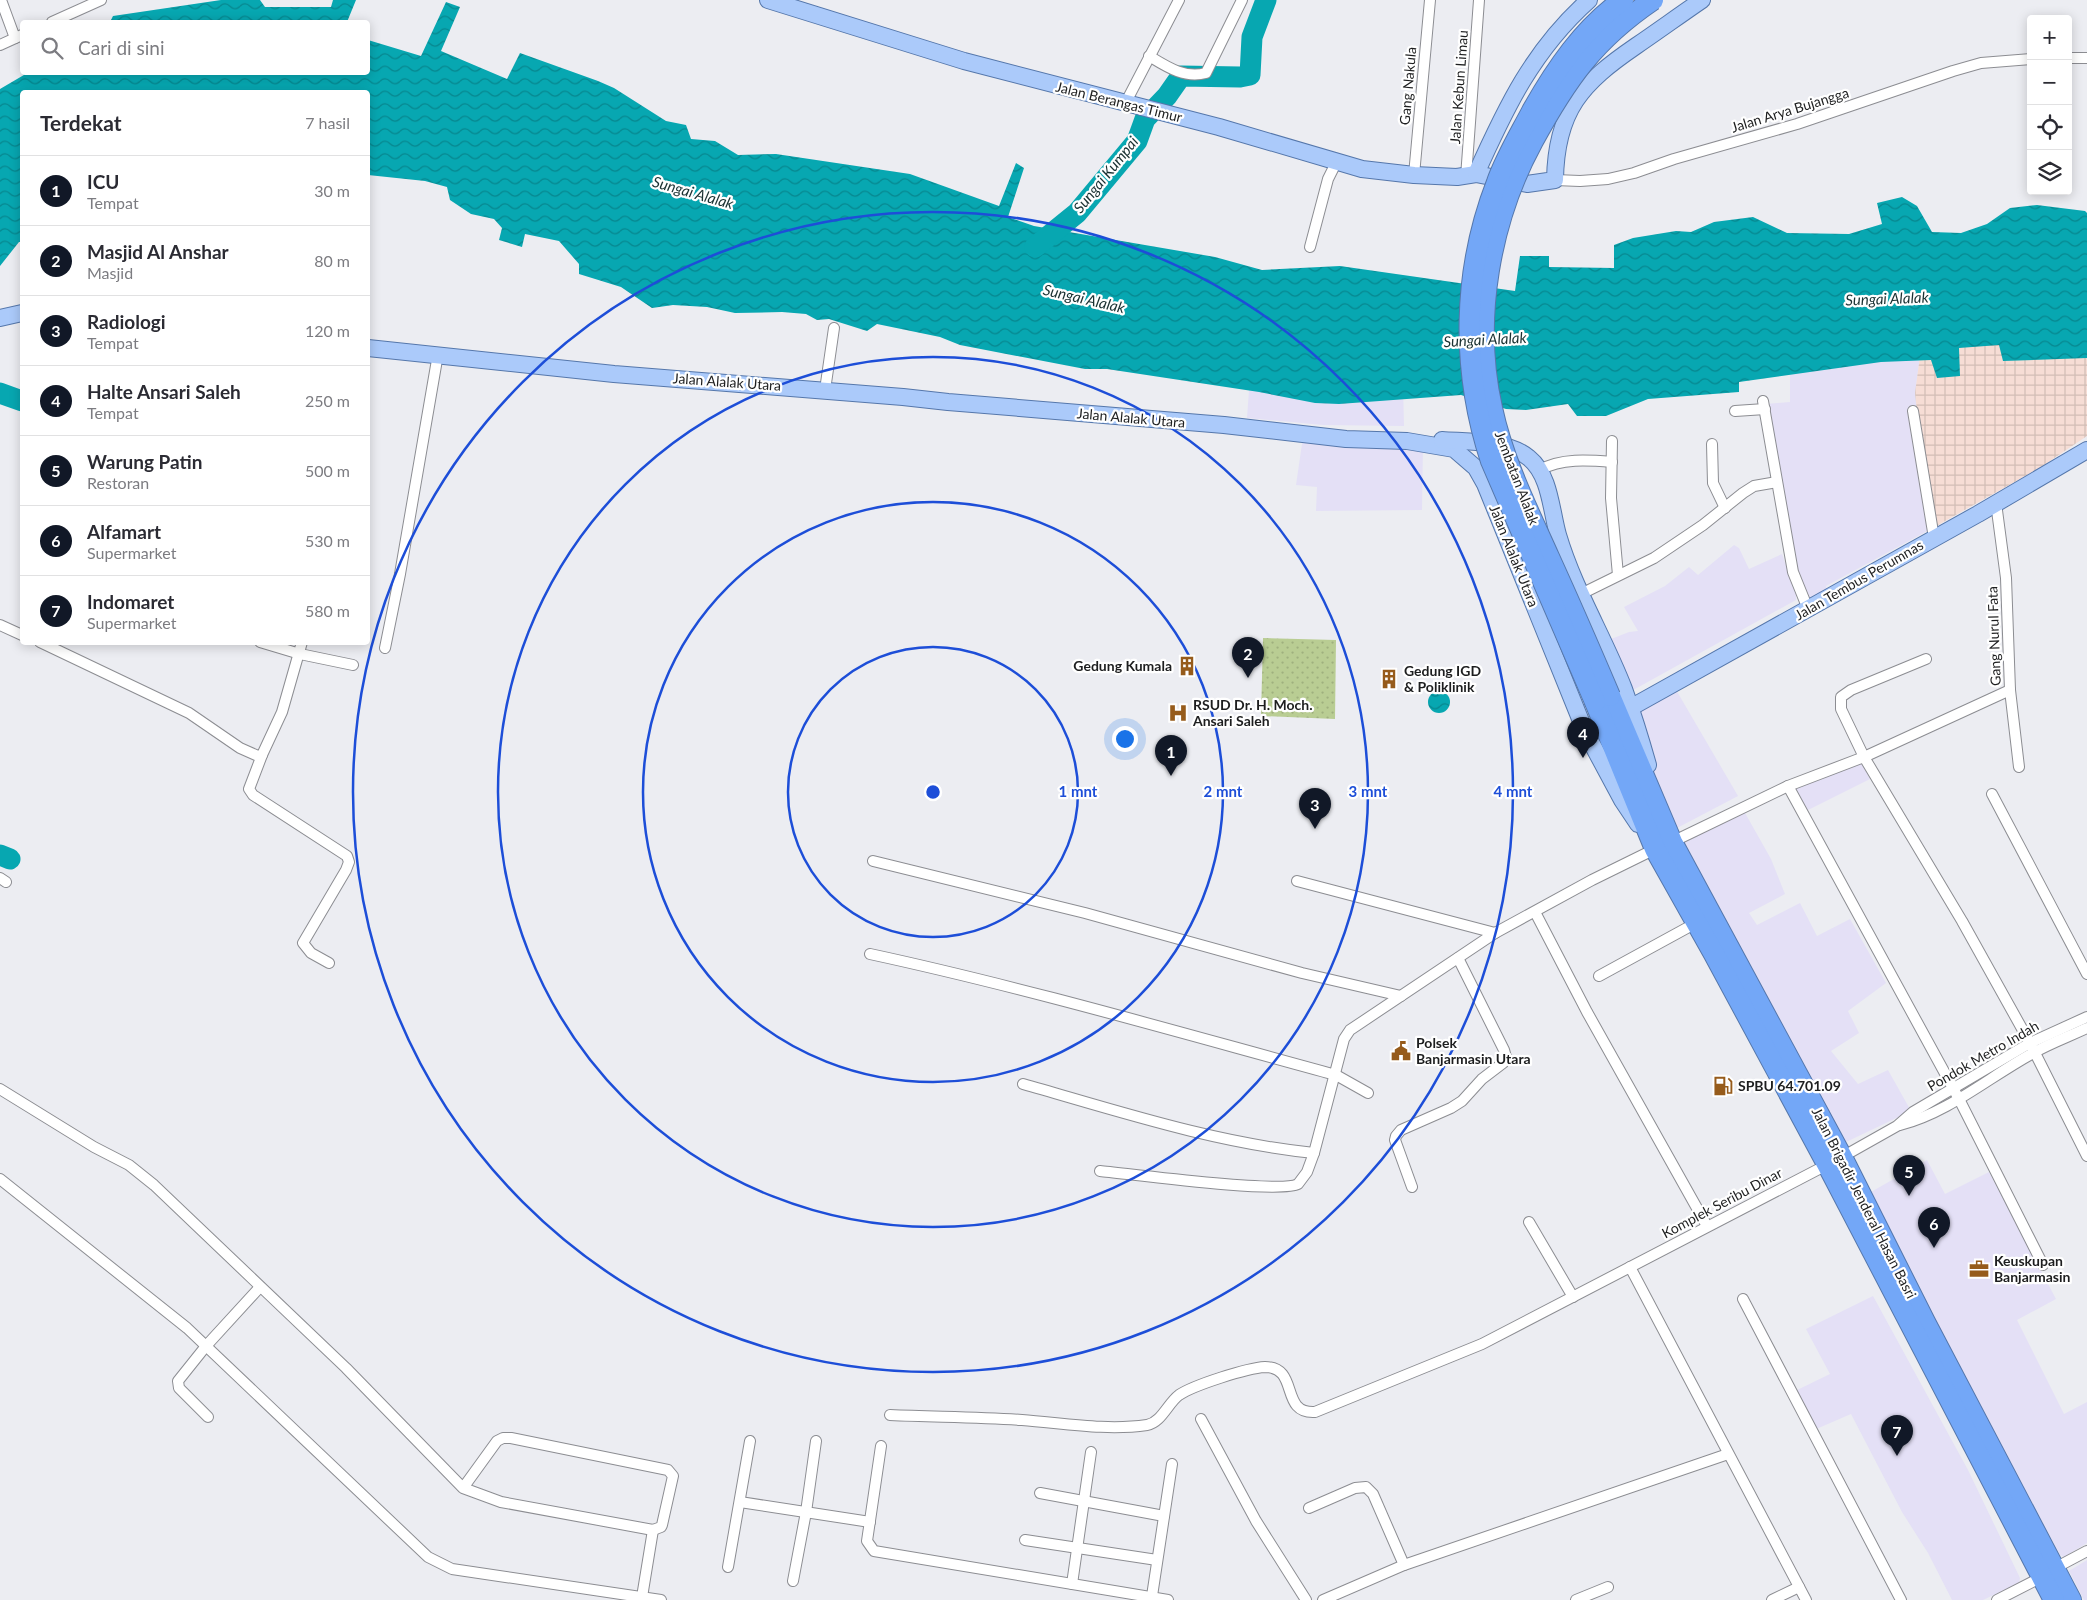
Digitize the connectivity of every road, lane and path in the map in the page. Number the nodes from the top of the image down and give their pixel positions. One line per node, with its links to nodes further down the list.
1 (1, 0): 13 (street)
2 (101, 0): 12 (street)
3 (768, 0): 19 (main road, Jalan Berangas Timur)
4 (1178, 0): 15 (street)
5 (1242, 0): 15 (street)
6 (1430, 0): 21 (street, Gang Nakula)
7 (1479, 0): 22 (street, Jalan Kebun Limau)
8 (1589, 0): 22 (main road)
9 (1623, 0): 58 (highway, Jembatan Alalak, bridge)
10 (1653, 0): 58 (highway, Jembatan Alalak, bridge)
11 (1702, 0): 23 (main road)
12 (56, 20)
13 (19, 36): 14 (street)
14 (0, 45)
15 (1149, 56): 19 (street)
16 (2072, 58): 17 (street)
17 (2087, 58)
18 (2027, 59): 23 (street, Jalan Arya Bujangga)
19 (1126, 102): 20 (main road, Jalan Berangas Timur)
20 (1336, 163): 21 (main road, Jalan Berangas Timur); 24 (street)
21 (1414, 175): 22 (main road, Jalan Berangas Timur)
22 (1471, 175): 23 (main road, Jalan Berangas Timur)
23 (1556, 180)
24 (1310, 247)
25 (20, 313): 26 (main road)
26 (0, 318)
27 (834, 328): 30 (street)
28 (370, 348): 29 (main road, Jalan Alalak Utara)
29 (438, 354): 30 (main road, Jalan Alalak Utara); 53 (street)
30 (825, 390): 33 (main road, Jalan Alalak Utara)
31 (1735, 411): 41 (street)
32 (1913, 411): 44 (street)
33 (1407, 441): 35 (main road); 38 (main road, Jalan Alalak Utara)
34 (1612, 441): 39 (street)
35 (1473, 442): 38 (main road); 40 (main road)
36 (1712, 444): 43 (street)
37 (2087, 450): 42 (main road, Jalan Tembus Perumnas)
38 (1464, 457): 65 (main road, Jalan Alalak Utara)
39 (1612, 462): 40 (street); 45 (street)
40 (1540, 470): 46 (main road)
41 (1777, 482): 43 (street); 47 (street)
42 (1996, 504): 44 (main road, Jalan Tembus Perumnas); 57 (street, Gang Nurul Fata)
43 (1725, 508): 45 (street)
44 (1934, 538): 47 (main road, Jalan Tembus Perumnas)
45 (1618, 575): 46 (street)
46 (1581, 594): 59 (main road)
47 (1808, 609): 59 (main road, Jalan Tembus Perumnas)
48 (0, 625): 49 (street)
49 (20, 634)
50 (46, 645): 60 (street)
51 (270, 645): 54 (street)
52 (302, 645): 54 (street)
53 (385, 648)
54 (300, 654): 56 (street); 60 (street)
55 (1926, 659): 61 (street)
56 (353, 665)
57 (2010, 690): 61 (street); 62 (street, Gang Nurul Fata)
58 (1602, 699): 65 (highway, Jalan Brigadir Jenderal Hasan Basri)
59 (1630, 708): 65 (main road)
60 (262, 755): 73 (street)
61 (1864, 757): 63 (street); 79 (street)
62 (2019, 767)
63 (1788, 786): 65 (street); 83 (street)
64 (1992, 794): 74 (street)
65 (1661, 841): 68 (street); 69 (highway, Jalan Brigadir Jenderal Hasan Basri); 89 (highway, Jalan Brigadir Jenderal Hasan Basri)
66 (873, 861): 76 (street)
67 (1297, 880): 70 (street)
68 (1535, 912): 70 (street); 94 (street)
69 (1696, 923): 75 (street); 89 (highway, Jalan Brigadir Jenderal Hasan Basri)
70 (1495, 933): 72 (street)
71 (870, 954): 80 (street)
72 (1458, 958): 76 (street); 92 (street)
73 (329, 963)
74 (2087, 974)
75 (1599, 976)
76 (1401, 996): 80 (street)
77 (2087, 1017): 79 (street, Pondok Metro Indah)
78 (2087, 1028): 79 (street, Pondok Metro Indah)
79 (2032, 1048): 83 (street, Pondok Metro Indah); 85 (street, Pondok Metro Indah); 88 (street)
80 (1336, 1075): 84 (street); 87 (street)
81 (1023, 1084): 87 (street)
82 (0, 1089): 97 (street)
83 (1953, 1089): 85 (street); 86 (street, Pondok Metro Indah)
84 (1368, 1093)
85 (1959, 1099): 86 (street, Pondok Metro Indah); 95 (street)
86 (1897, 1126): 89 (street, Pondok Metro Indah)
87 (1314, 1153): 90 (street)
88 (2087, 1156)
89 (1835, 1160): 94 (street, Komplek Seribu Dinar); 125 (highway, Jalan Brigadir Jenderal Hasan Basri)
90 (1100, 1171)
91 (0, 1179): 100 (street)
92 (1412, 1188)
93 (1529, 1222): 98 (street)
94 (1706, 1226): 96 (street, Komplek Seribu Dinar)
95 (2043, 1265)
96 (1630, 1267): 98 (street, Komplek Seribu Dinar); 108 (street)
97 (260, 1287): 100 (street); 110 (street)
98 (1573, 1297): 101 (street, Komplek Seribu Dinar)
99 (1743, 1299): 139 (street)
100 (206, 1346): 102 (street); 131 (street)
101 (890, 1415)
102 (208, 1417)
103 (1201, 1419): 134 (street)
104 (750, 1441): 113 (street)
105 (816, 1441): 115 (street)
106 (881, 1446): 117 (street)
107 (1092, 1452): 112 (street)
108 (1728, 1454): 123 (street); 129 (street)
109 (1172, 1464): 116 (street)
110 (463, 1488): 118 (street); 118 (street)
111 (1040, 1493): 112 (street)
112 (1084, 1501): 116 (street); 120 (street)
113 (740, 1502): 115 (street); 124 (street)
114 (1309, 1508): 123 (street)
115 (806, 1512): 117 (street); 126 (street)
116 (1164, 1516): 122 (street)
117 (870, 1522): 127 (street)
118 (653, 1530): 131 (street)
119 (1025, 1540): 120 (street)
120 (1077, 1548): 122 (street); 127 (street)
121 (2087, 1552): 125 (street)
122 (1157, 1560): 130 (street)
123 (1404, 1565): 135 (street)
124 (728, 1566)
125 (2048, 1573): 140 (street); 141 (highway, Jalan Brigadir Jenderal Hasan Basri); 142 (highway, Jalan Brigadir Jenderal Hasan Basri)
126 (793, 1581)
127 (1072, 1584): 130 (street)
128 (1608, 1586): 136 (street)
129 (1799, 1587): 137 (street); 138 (street)
130 (1152, 1596): 133 (street)
131 (642, 1597): 132 (street)
132 (661, 1600)
133 (1168, 1600)
134 (1306, 1600)
135 (1323, 1600)
136 (1576, 1600)
137 (1772, 1600)
138 (1806, 1600)
139 (1901, 1600)
140 (1997, 1600)
141 (2054, 1600)
142 (2071, 1600)

